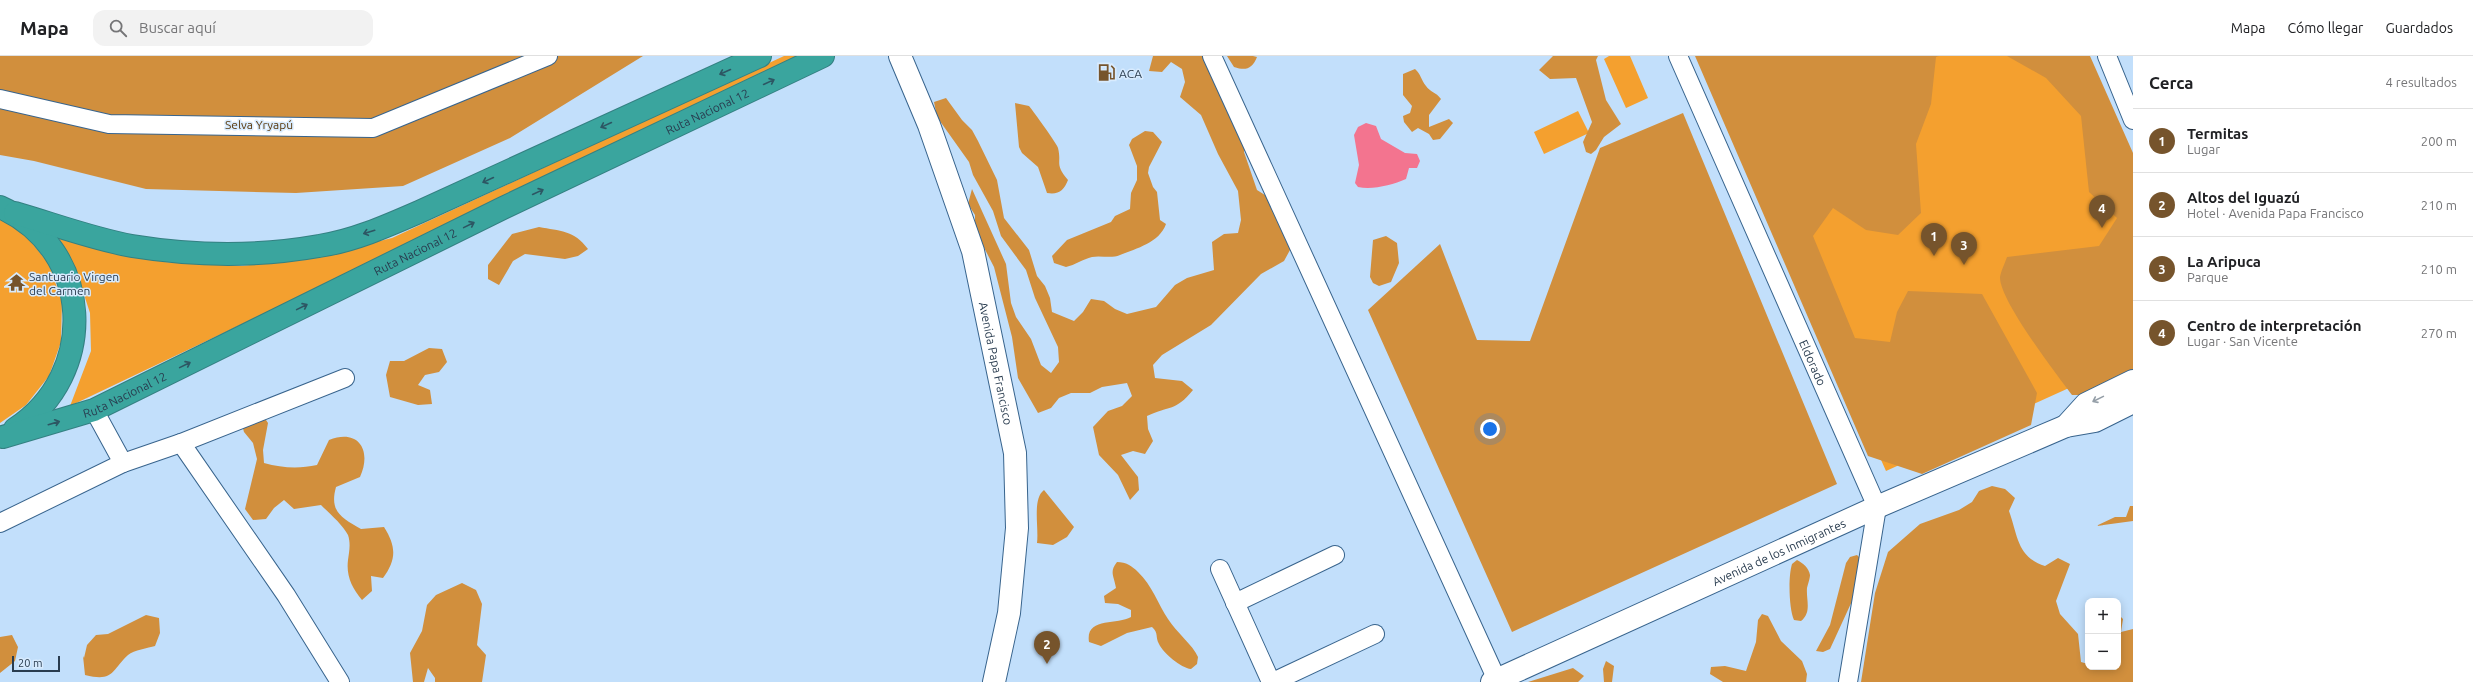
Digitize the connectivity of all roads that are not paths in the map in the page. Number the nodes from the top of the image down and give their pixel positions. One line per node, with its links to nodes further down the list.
1 (548, 56): 8 (street)
2 (760, 56): 10 (highway, one-way to 10)
3 (823, 56): 14 (highway, Ruta Nacional 12, one-way to 3)
4 (900, 56): 27 (main road, Avenida Papa Francisco)
5 (1212, 56): 25 (street)
6 (1678, 56): 19 (street, Eldorado)
7 (2107, 56): 9 (street)
8 (1, 101)
9 (2133, 116)
10 (8, 210): 16 (highway)
11 (345, 378): 17 (street)
12 (2133, 382): 15 (main road, Avenida de los Inmigrantes, one-way to 15)
13 (2133, 402): 15 (main road, Avenida de los Inmigrantes)
14 (94, 410): 16 (highway, Ruta Nacional 12, one-way to 14); 18 (street)
15 (2066, 426): 19 (main road, Avenida de los Inmigrantes)
16 (1, 438)
17 (181, 443): 18 (street); 26 (street)
18 (123, 463): 20 (street)
19 (1878, 507): 25 (main road, Avenida de los Inmigrantes); 29 (street)
20 (0, 523)
21 (1335, 555): 23 (street)
22 (1220, 569): 23 (street)
23 (1235, 604): 28 (street)
24 (1375, 634): 28 (street)
25 (1495, 681)
26 (340, 682)
27 (994, 682)
28 (1272, 682)
29 (1848, 682)

